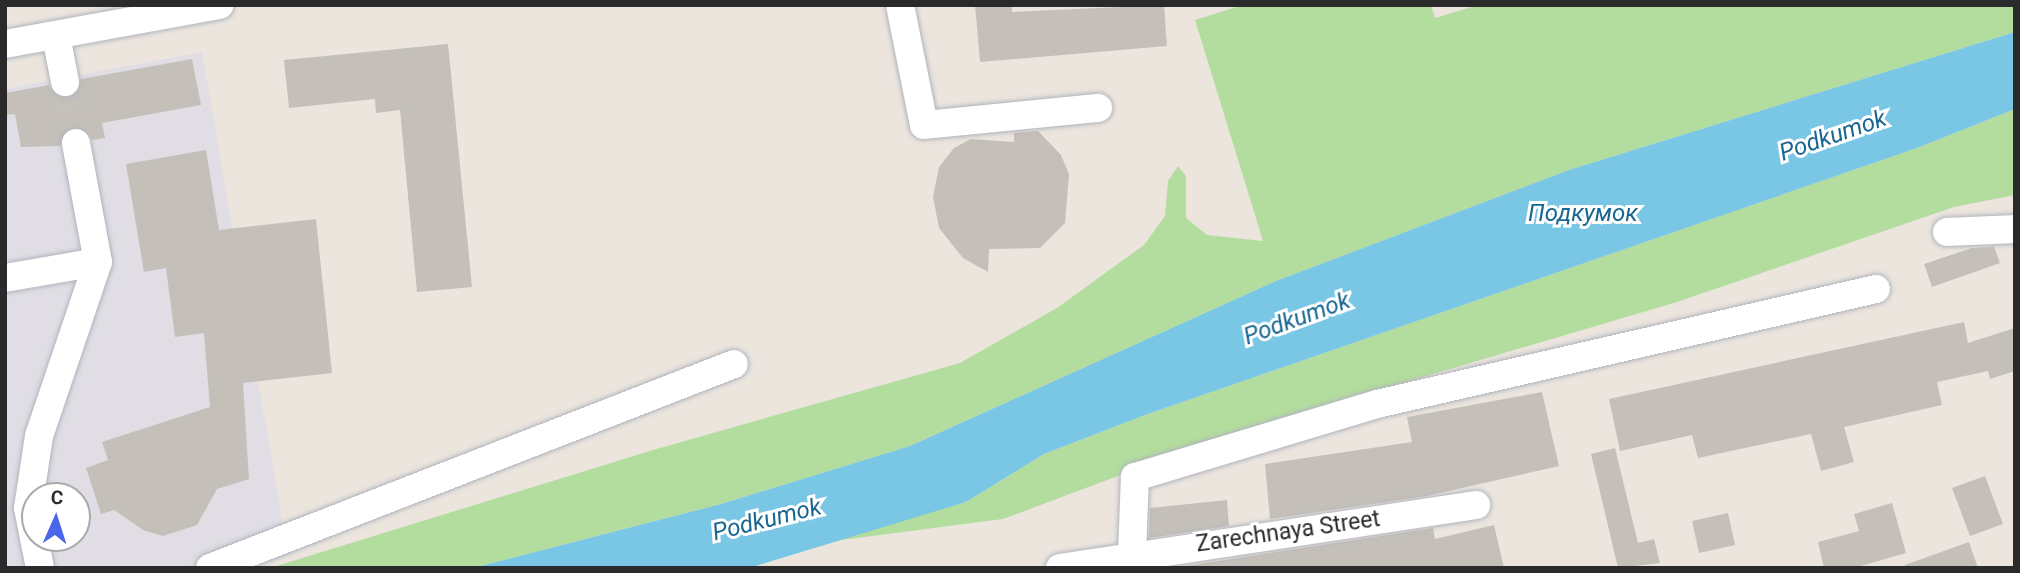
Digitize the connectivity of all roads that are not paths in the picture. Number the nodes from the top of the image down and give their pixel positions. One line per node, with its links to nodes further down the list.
1 (219, 5): 3 (street)
2 (900, 5): 6 (street)
3 (56, 36): 4 (street); 5 (street)
4 (5, 44)
5 (65, 82)
6 (1098, 108)
7 (76, 143): 10 (street)
8 (2015, 229): 9 (street)
9 (1947, 232)
10 (98, 262): 11 (street); 16 (street)
11 (5, 278)
12 (1876, 289): 15 (street)
13 (734, 364): 17 (street)
14 (1476, 505): 15 (street, Zarechnaya Street)
15 (1132, 554): 18 (street, Zarechnaya Street)
16 (40, 568)
17 (210, 568)
18 (1060, 568)

